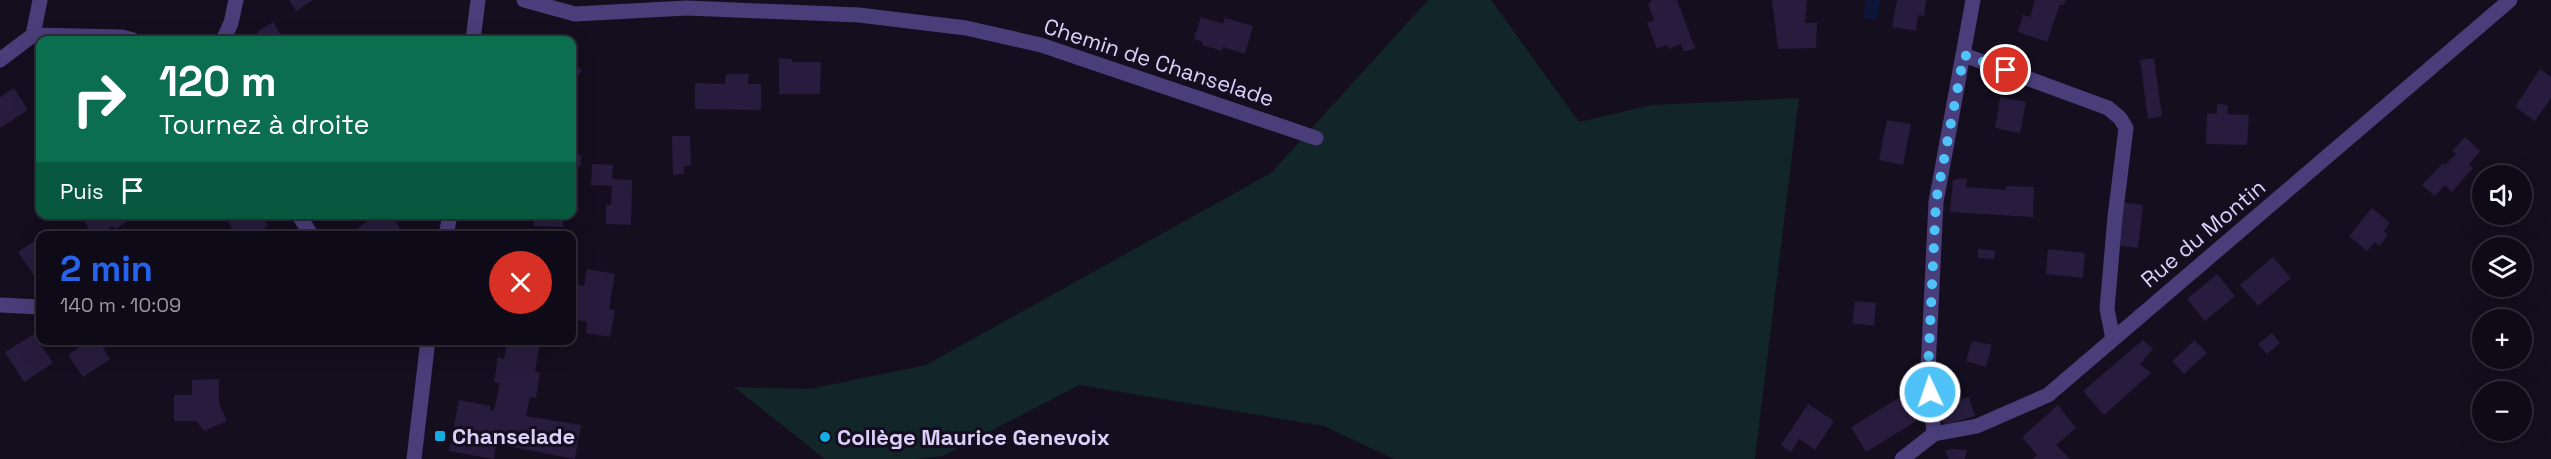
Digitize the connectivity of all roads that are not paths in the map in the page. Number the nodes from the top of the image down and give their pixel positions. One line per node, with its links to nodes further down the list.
1 (40, 0): 7 (street)
2 (236, 0): 9 (street)
3 (478, 0): 10 (street)
4 (524, 0): 13 (street, Chemin de Chanselade)
5 (1973, 0): 11 (street)
6 (2510, 0): 16 (street, Rue du Montin)
7 (33, 35): 8 (street); 12 (street)
8 (63, 36)
9 (225, 36)
10 (474, 36)
11 (1964, 55): 16 (street); 18 (street)
12 (0, 60)
13 (1316, 138)
14 (0, 305): 15 (street)
15 (36, 307)
16 (2113, 339): 18 (street, Rue du Montin)
17 (427, 345): 19 (street)
18 (1934, 434): 20 (street, Rue du Montin)
19 (414, 459)
20 (1902, 459)

